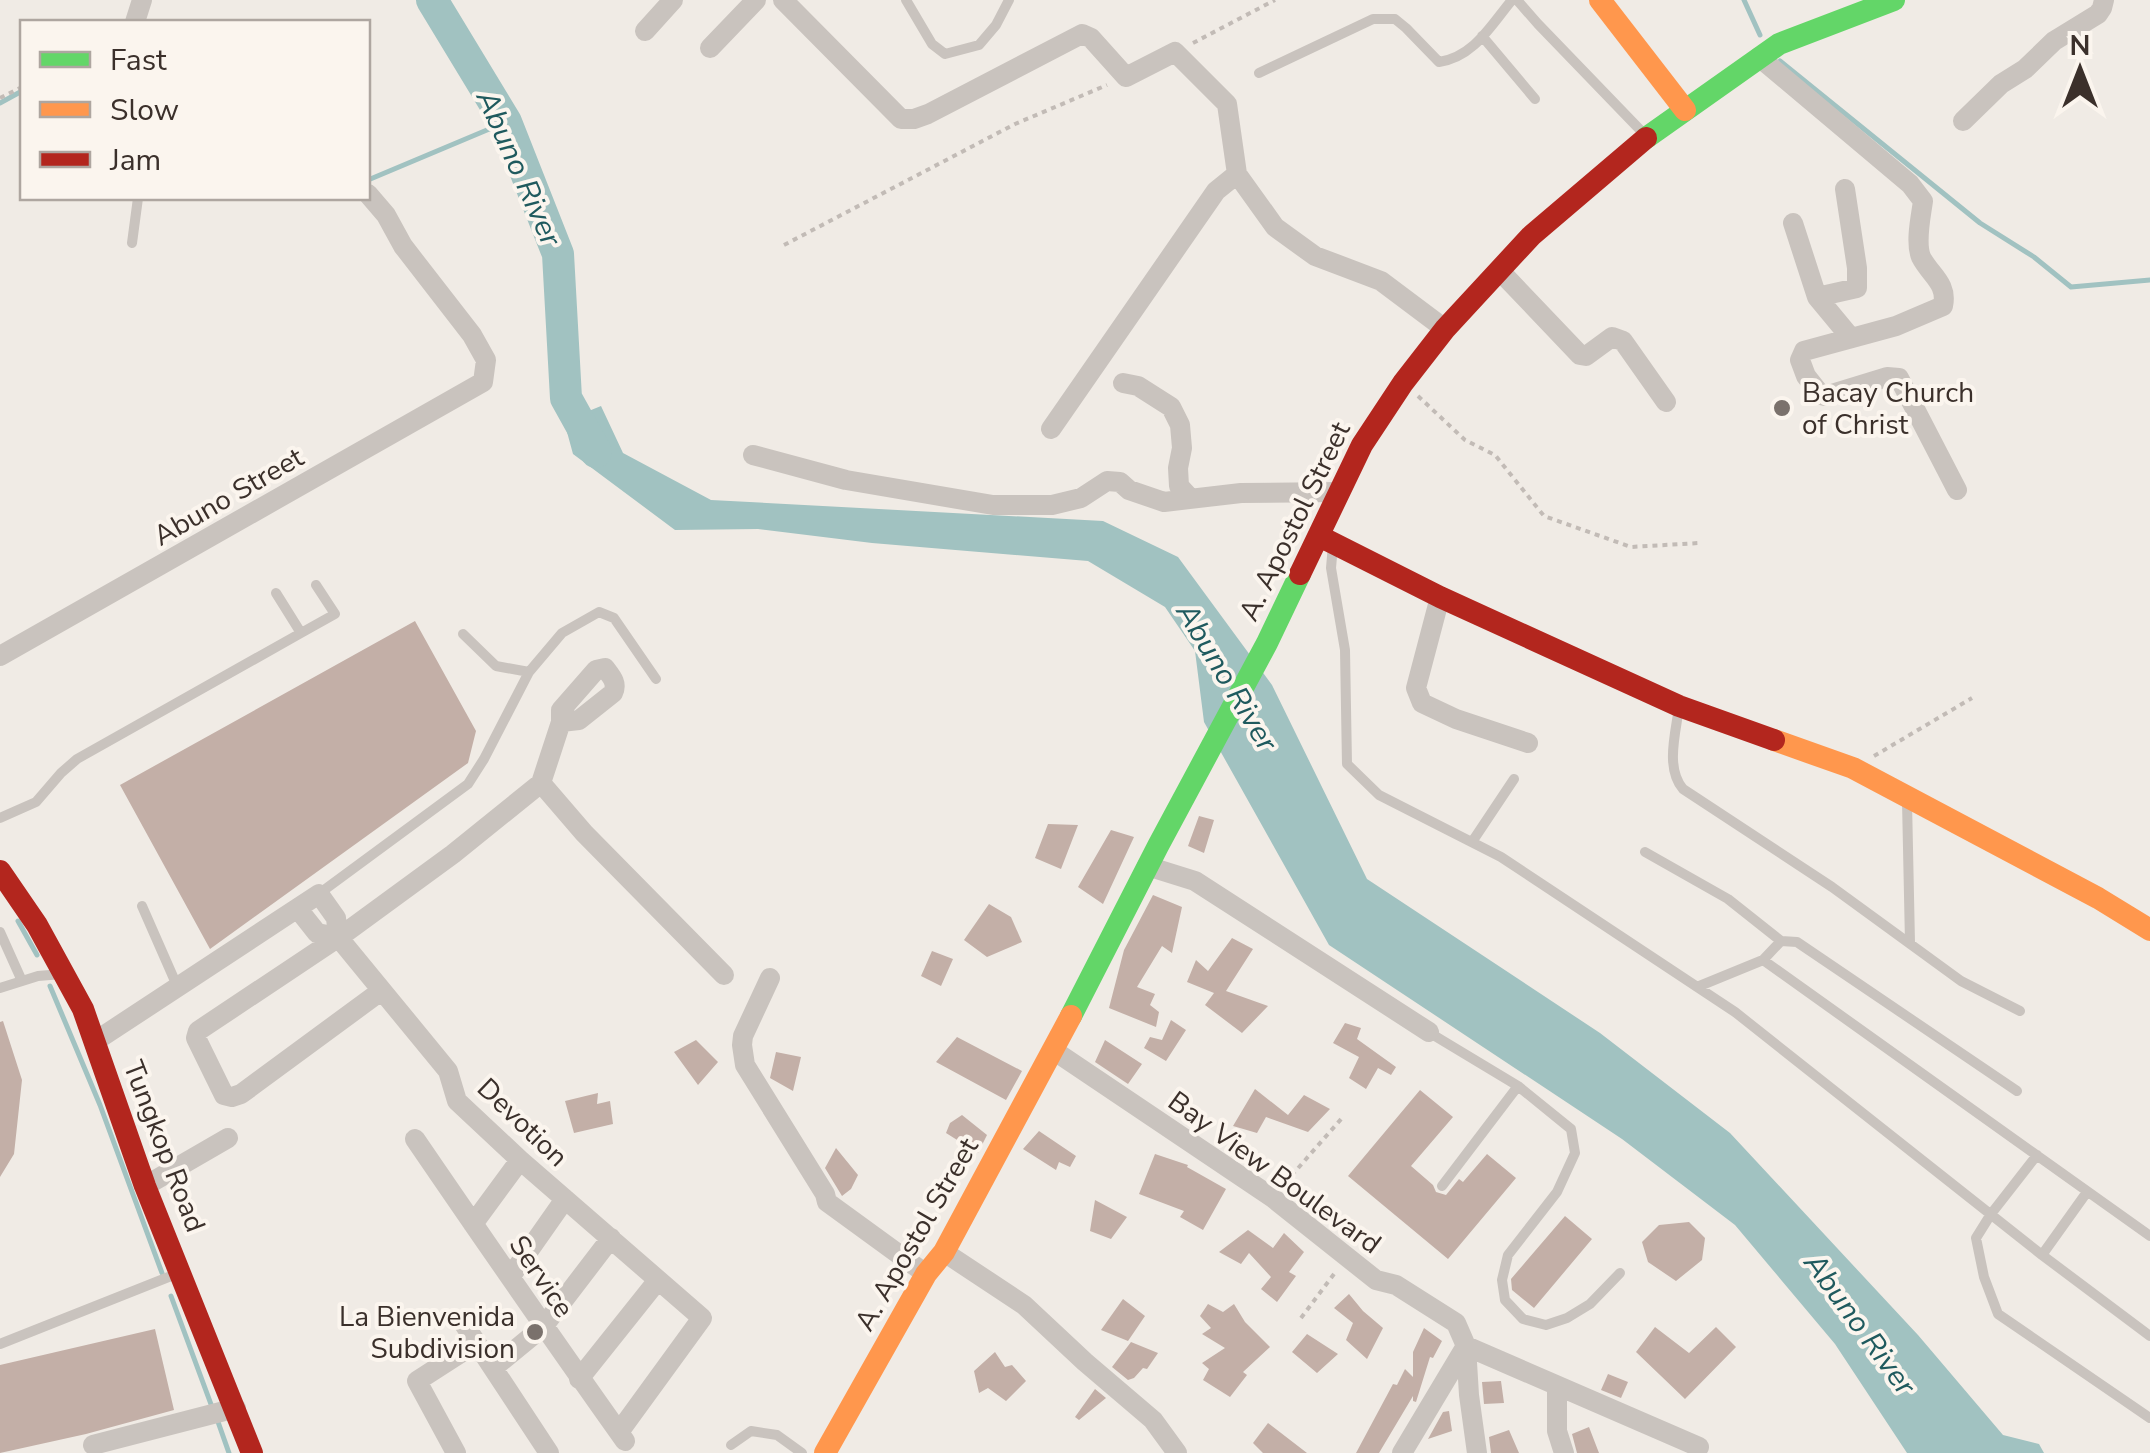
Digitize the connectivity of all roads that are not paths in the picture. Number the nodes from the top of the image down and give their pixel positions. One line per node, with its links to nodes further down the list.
1 (672, 0): 10 (street)
2 (756, 0): 12 (street)
3 (783, 0): 19 (street)
4 (906, 0): 5 (lane)
5 (1009, 0)
6 (1515, 0): 11 (lane); 18 (lane)
7 (1600, 0): 16 (street)
8 (1894, 0): 13 (street, A. Apostol Street)
9 (2104, 0): 17 (street)
10 (645, 31)
11 (1482, 36): 14 (lane); 15 (lane)
12 (710, 48)
13 (1768, 51): 16 (street, A. Apostol Street); 28 (street)
14 (1259, 73)
15 (1534, 99)
16 (1685, 110): 18 (street, A. Apostol Street)
17 (1963, 121)
18 (1647, 138): 25 (street, A. Apostol Street)
19 (1237, 174): 27 (street); 31 (street)
20 (1845, 190): 26 (street)
21 (370, 196): 42 (street, Abuno Street)
22 (138, 200): 24 (lane)
23 (1794, 223): 26 (street)
24 (132, 243)
25 (1500, 270): 27 (street, A. Apostol Street); 30 (street)
26 (1817, 297): 28 (street)
27 (1445, 329): 34 (street, A. Apostol Street)
28 (1851, 338): 33 (street)
29 (1122, 383): 35 (street)
30 (1666, 402)
31 (1052, 429)
32 (753, 455): 35 (street)
33 (1957, 490)
34 (1340, 492): 35 (street); 36 (street, A. Apostol Street)
35 (1190, 498)
36 (1326, 540): 39 (street); 52 (lane); 54 (street, A. Apostol Street)
37 (316, 585): 40 (lane)
38 (276, 593): 40 (lane)
39 (1440, 598): 45 (street); 47 (street)
40 (300, 633): 51 (lane)
41 (464, 634): 43 (lane)
42 (0, 656)
43 (529, 672): 44 (lane); 56 (lane)
44 (656, 679)
45 (1679, 706): 50 (street); 63 (lane)
46 (562, 722): 49 (street)
47 (1528, 743)
48 (1514, 779): 52 (lane)
49 (541, 783): 61 (street); 66 (street)
50 (1906, 795): 59 (street); 63 (lane)
51 (0, 818)
52 (1472, 842): 69 (lane)
53 (1645, 852): 62 (lane)
54 (1148, 866): 74 (street); 76 (street, A. Apostol Street)
55 (0, 871): 65 (street, Tungkop Road)
56 (319, 894): 58 (street); 61 (street, Devotion)
57 (142, 906): 71 (lane)
58 (298, 909): 61 (street, Devotion); 71 (street)
59 (2150, 930)
60 (0, 932): 68 (lane)
61 (338, 938): 72 (street, Devotion); 72 (street)
62 (1780, 941): 64 (lane); 78 (lane)
63 (1910, 943): 73 (lane)
64 (1763, 960): 69 (lane); 81 (lane)
65 (65, 974): 68 (lane); 75 (street, Tungkop Road)
66 (724, 975)
67 (770, 978): 95 (street)
68 (22, 981): 70 (lane)
69 (1697, 987): 87 (lane)
70 (0, 988)
71 (178, 988): 75 (street)
72 (381, 991): 82 (street, Devotion)
73 (2020, 1011)
74 (1429, 1032): 77 (lane)
75 (94, 1042): 83 (street, Tungkop Road)
76 (1054, 1050): 91 (street, A. Apostol Street); 103 (street, Bay View Boulevard)
77 (1518, 1086): 84 (lane); 94 (lane)
78 (2018, 1091)
79 (228, 1138): 83 (street)
80 (415, 1139): 88 (street, Service)
81 (2036, 1155): 85 (lane); 87 (lane)
82 (520, 1160): 86 (street, Devotion); 88 (street)
83 (145, 1186): 93 (street, Tungkop Road)
84 (1442, 1186)
85 (2086, 1192): 89 (lane); 92 (lane)
86 (565, 1199): 90 (street, Devotion); 96 (street)
87 (1991, 1214): 92 (lane); 110 (lane)
88 (473, 1224): 96 (street, Service)
89 (2150, 1236)
90 (611, 1238): 97 (street, Devotion); 99 (street)
91 (944, 1252): 95 (street, A. Apostol Street); 121 (street)
92 (2042, 1254): 100 (lane)
93 (181, 1272): 102 (lane); 109 (street, Tungkop Road)
94 (1620, 1273)
95 (926, 1274): 120 (street, A. Apostol Street)
96 (510, 1276): 99 (street, Service)
97 (658, 1280): 105 (street); 111 (street, Devotion)
98 (462, 1321): 101 (street)
99 (543, 1327): 104 (street); 105 (street, Service)
100 (2150, 1336)
101 (476, 1343): 104 (street); 117 (street)
102 (0, 1344)
103 (1466, 1346): 106 (street); 107 (street); 108 (street)
104 (493, 1368): 118 (street)
105 (579, 1379): 111 (street, Service)
106 (1556, 1386): 112 (street); 124 (street)
107 (1469, 1395): 108 (street); 123 (street)
108 (1434, 1399): 122 (street)
109 (236, 1408): 113 (street); 116 (street, Tungkop Road)
110 (2150, 1418)
111 (622, 1437)
112 (1679, 1440): 115 (street); 125 (street)
113 (93, 1445)
114 (731, 1445): 119 (lane)
115 (1699, 1447)
116 (252, 1453)
117 (456, 1453)
118 (549, 1453)
119 (802, 1453)
120 (825, 1453)
121 (1177, 1453)
122 (1402, 1453)
123 (1478, 1453)
124 (1564, 1453)
125 (1660, 1453)

